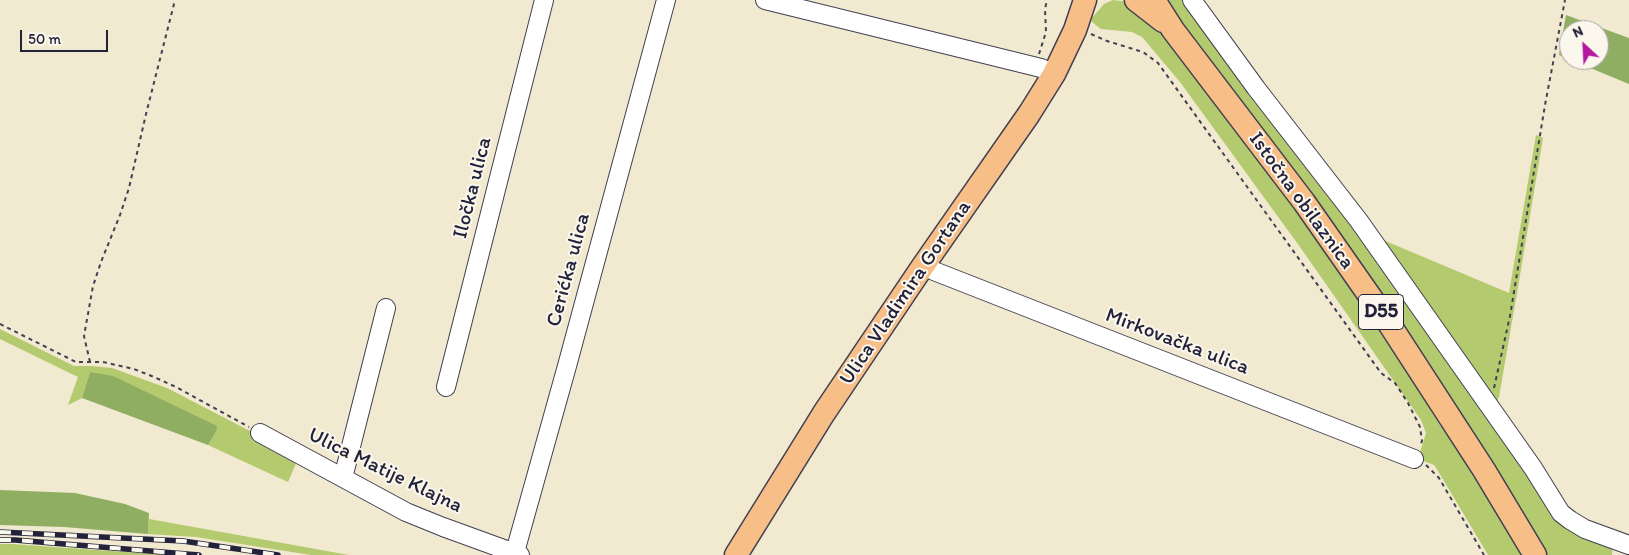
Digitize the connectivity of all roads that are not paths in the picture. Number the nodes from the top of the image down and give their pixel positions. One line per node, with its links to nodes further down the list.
1 (544, 0): 14 (street, Iločka ulica)
2 (666, 0): 19 (street, Cerićka ulica)
3 (765, 0): 11 (street)
4 (1085, 0): 9 (main road, Ulica Vladimira Gortana)
5 (1100, 0): 9 (main road, Ulica Vladimira Gortana)
6 (1136, 0): 10 (main road, Istočna obilaznica / D55)
7 (1154, 0): 10 (main road, Istočna obilaznica / D55)
8 (1192, 0): 18 (street)
9 (1075, 30): 11 (main road, Ulica Vladimira Gortana)
10 (1173, 30): 21 (main road, Istočna obilaznica / D55)
11 (1044, 70): 12 (main road, Ulica Vladimira Gortana)
12 (923, 266): 16 (street, Mirkovačka ulica); 20 (main road, Ulica Vladimira Gortana)
13 (386, 308): 17 (street)
14 (446, 387)
15 (260, 432): 17 (street, Ulica Matije Klajna)
16 (1414, 460)
17 (343, 478): 19 (street, Ulica Matije Klajna)
18 (1629, 545)
19 (517, 554)
20 (736, 555)
21 (1535, 555)

